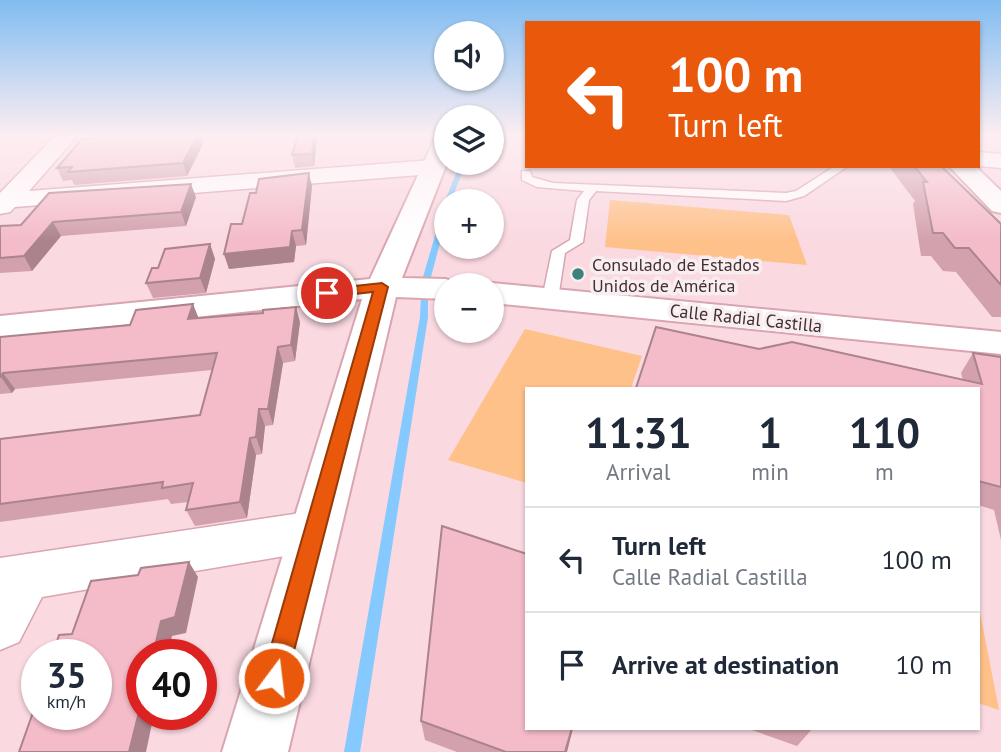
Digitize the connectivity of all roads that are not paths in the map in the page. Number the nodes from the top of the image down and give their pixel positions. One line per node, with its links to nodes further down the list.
1 (34, 171): 8 (street)
2 (385, 171): 8 (street)
3 (431, 171): 10 (street)
4 (835, 171): 7 (lane)
5 (986, 171): 9 (street)
6 (526, 173): 7 (lane)
7 (593, 187): 13 (lane)
8 (4, 204)
9 (1001, 205)
10 (393, 286): 11 (street); 14 (street); 16 (street)
11 (434, 288)
12 (504, 294): 13 (street, Calle Radial Castilla)
13 (550, 299): 15 (street, Calle Radial Castilla)
14 (0, 327)
15 (1001, 343)
16 (314, 530): 17 (street); 19 (street)
17 (13, 579): 18 (street)
18 (0, 624)
19 (255, 752)

